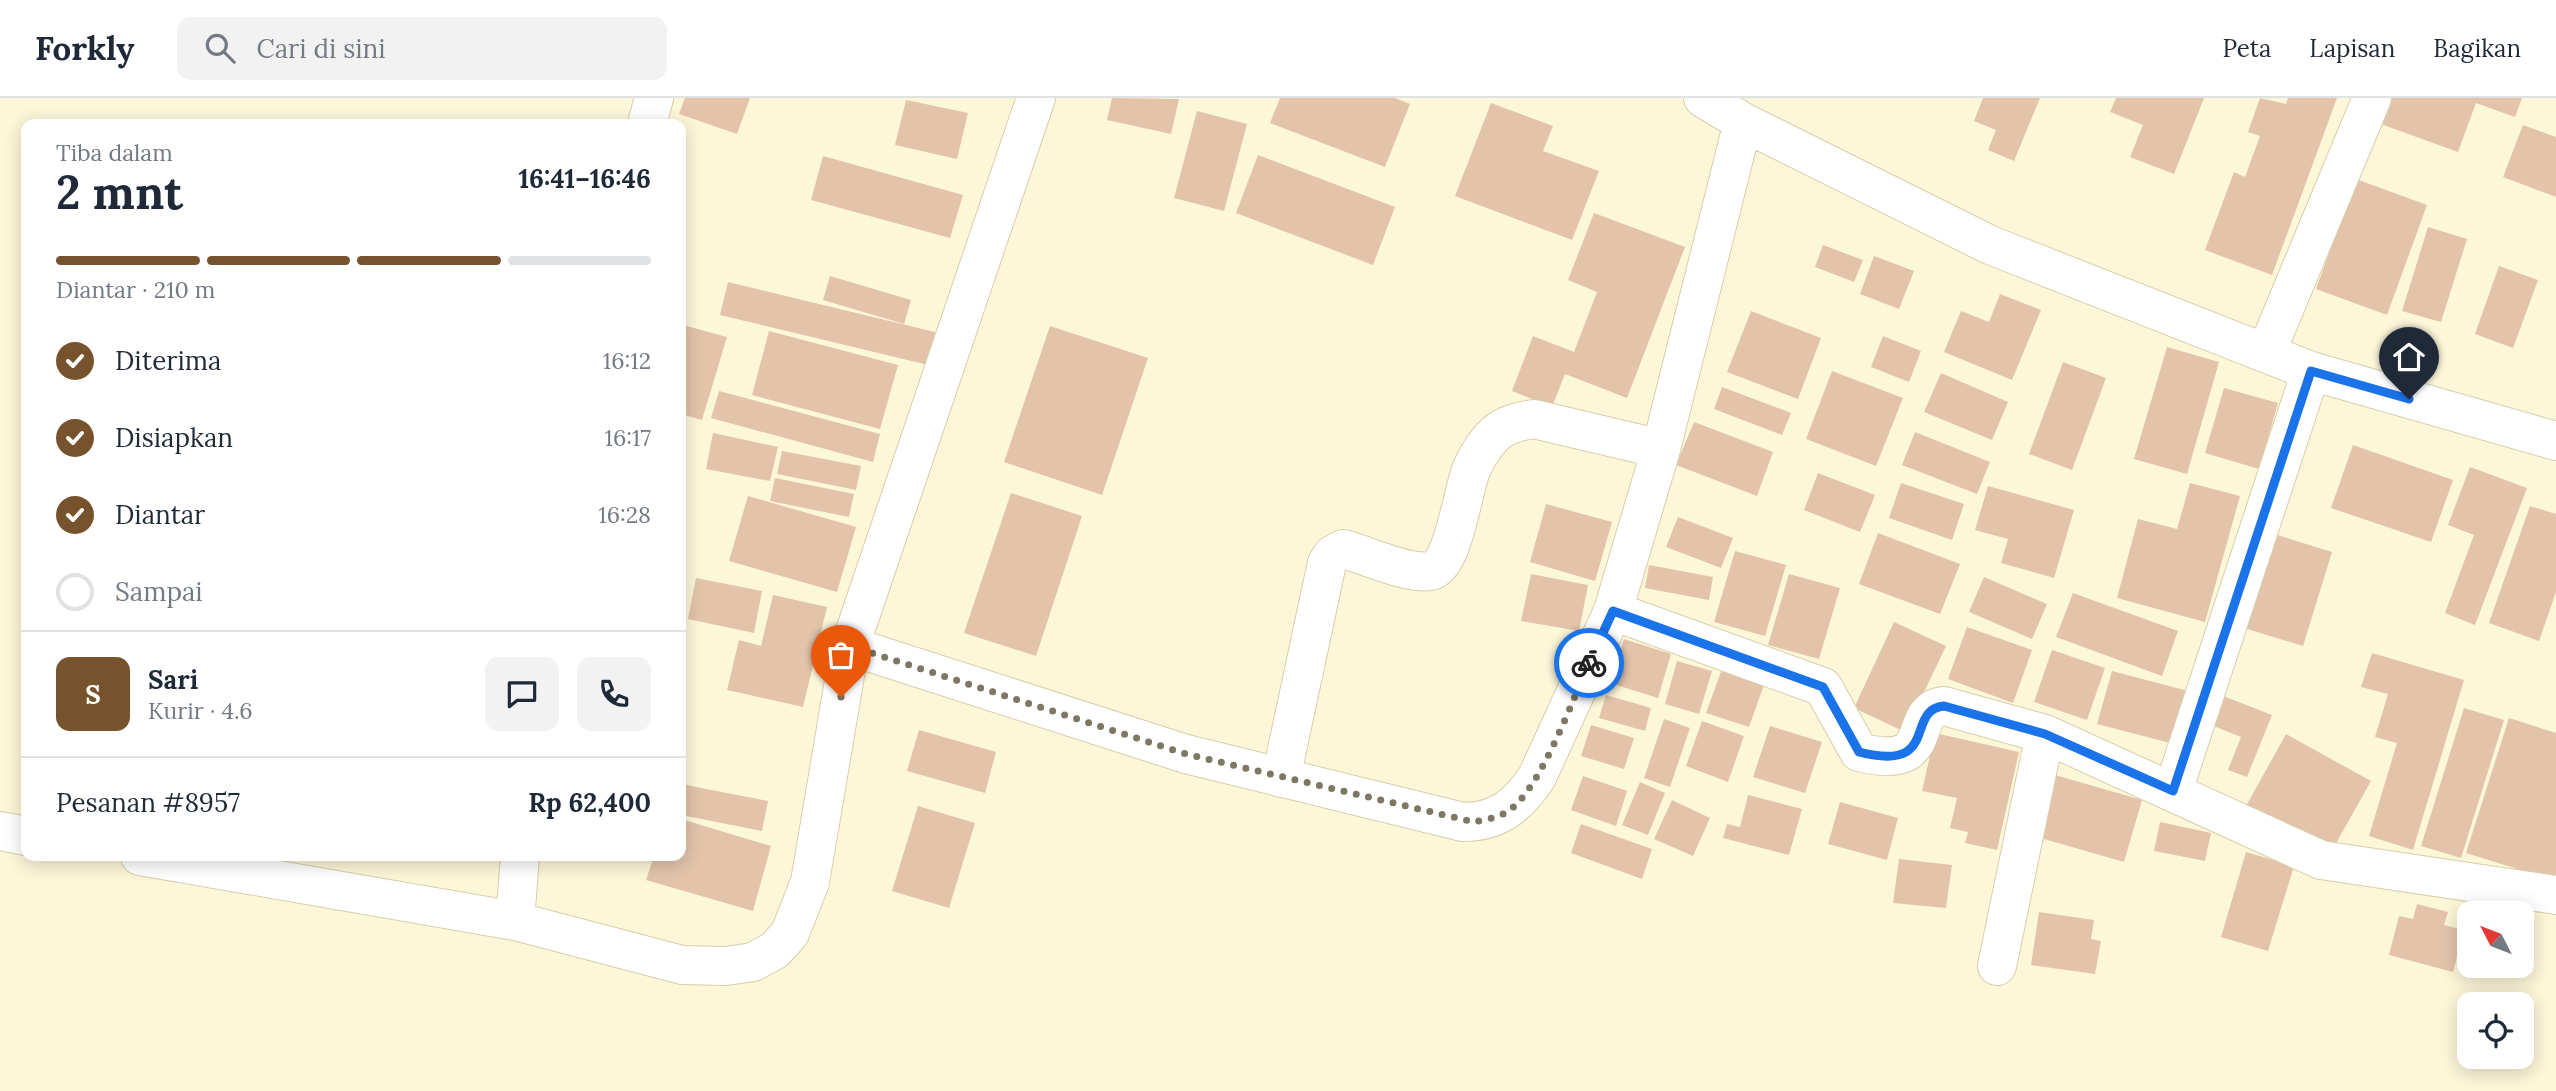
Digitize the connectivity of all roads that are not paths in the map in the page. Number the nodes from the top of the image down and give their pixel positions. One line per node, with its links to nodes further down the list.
1 (653, 98): 5 (street)
2 (1036, 98): 12 (street)
3 (1703, 98): 6 (street)
4 (2372, 98): 7 (street)
5 (648, 119)
6 (1743, 122): 7 (street); 10 (street)
7 (2266, 353): 8 (street)
8 (2311, 371): 9 (street); 15 (street)
9 (2556, 442)
10 (1661, 449): 11 (street); 14 (street)
11 (1613, 611): 13 (street); 14 (street)
12 (850, 646): 14 (street); 21 (street)
13 (2045, 734): 15 (street); 22 (street)
14 (1281, 778)
15 (2173, 791): 20 (street)
16 (0, 831): 17 (street)
17 (21, 835)
18 (169, 861): 21 (street)
19 (520, 861): 21 (street)
20 (2556, 895)
21 (515, 921)
22 (1997, 966)

